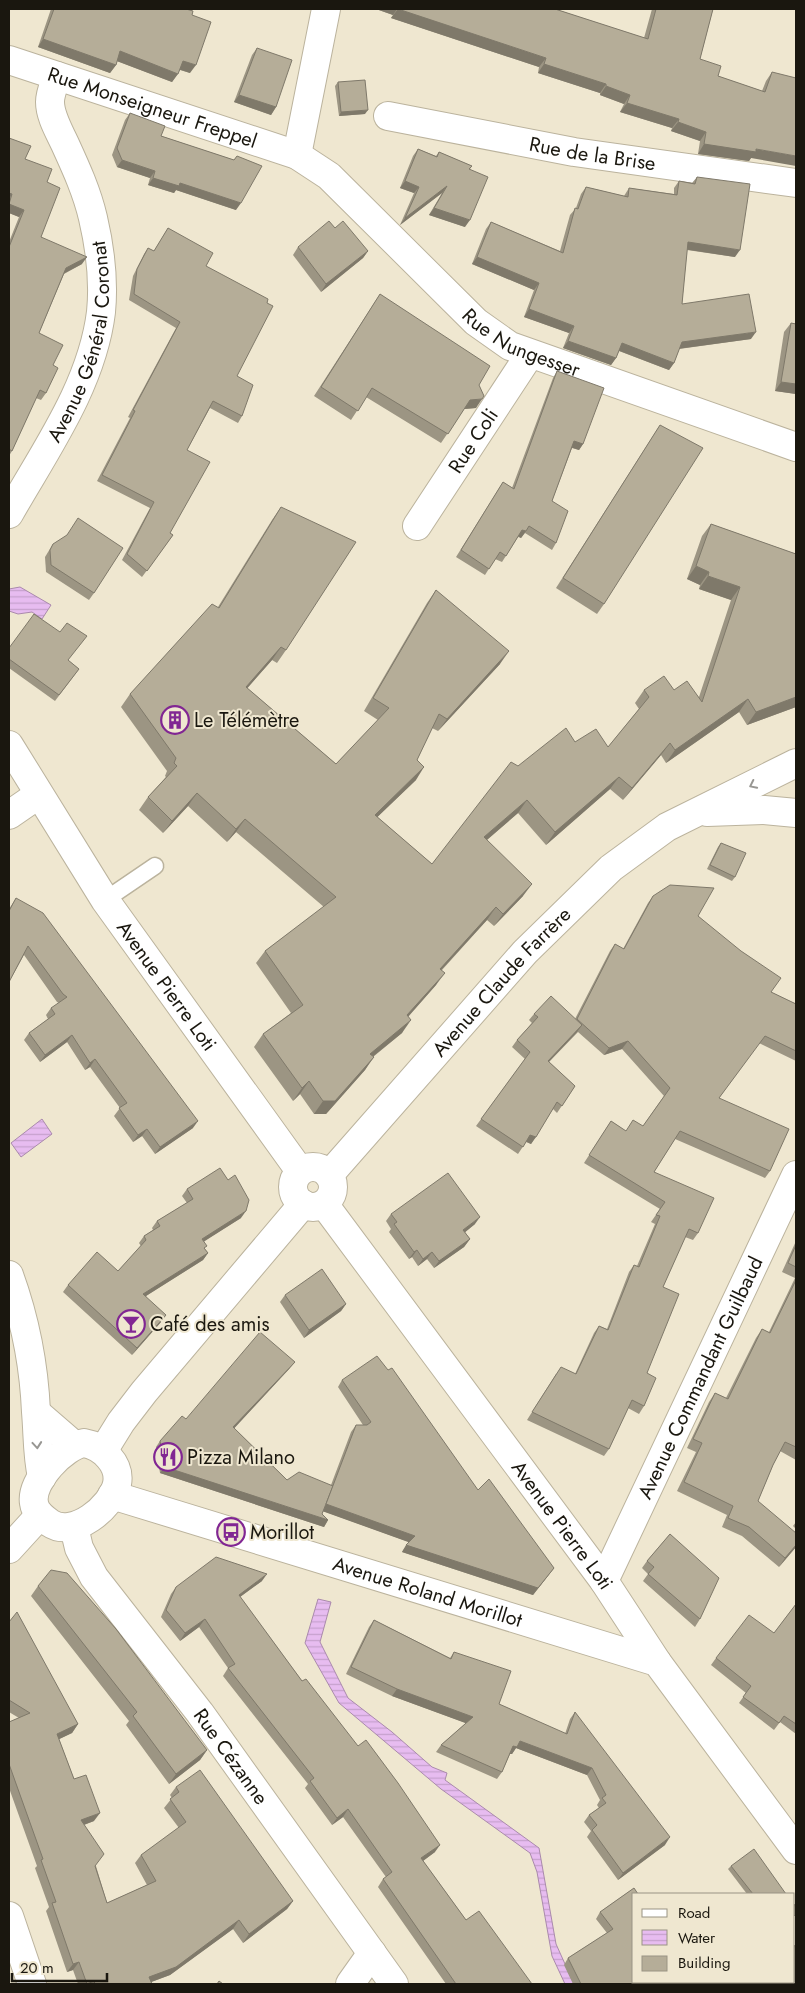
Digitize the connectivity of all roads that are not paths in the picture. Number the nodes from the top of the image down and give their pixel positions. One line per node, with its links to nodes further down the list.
1 (326, 9): 5 (street)
2 (9, 60): 3 (street, Rue Monseigneur Freppel)
3 (57, 76): 5 (street, Rue Monseigneur Freppel); 9 (street, Avenue Général Coronat)
4 (388, 116): 6 (street, Rue de la Brise)
5 (297, 155): 7 (street, Rue Nungesser)
6 (796, 183)
7 (530, 354): 8 (street, Rue Nungesser); 10 (street, Rue Coli)
8 (796, 447)
9 (9, 514)
10 (417, 526)
11 (9, 745): 13 (street)
12 (796, 763): 14 (street, Avenue Claude Farrère, one-way to 14)
13 (38, 795): 16 (street); 18 (street, Avenue Pierre Loti)
14 (695, 813): 15 (street, Avenue Claude Farrère); 20 (street, Avenue Claude Farrère)
15 (796, 813)
16 (9, 816)
17 (155, 866): 18 (lane)
18 (105, 900): 19 (street, Avenue Pierre Loti)
19 (300, 1171): 20 (street); 22 (street)
20 (330, 1175): 22 (street)
21 (796, 1175): 32 (street, Avenue Commandant Guilbaud)
22 (314, 1204): 26 (street); 32 (street, Avenue Pierre Loti)
23 (9, 1275): 24 (street)
24 (36, 1413): 25 (street); 27 (street, one-way to 27)
25 (74, 1444): 26 (street); 27 (street)
26 (103, 1451): 28 (street)
27 (42, 1477): 29 (street)
28 (112, 1495): 30 (street); 33 (street, Avenue Roland Morillot)
29 (40, 1516): 30 (street); 31 (street)
30 (74, 1527): 36 (street, Rue Cézanne)
31 (9, 1550)
32 (604, 1581): 33 (street, Avenue Pierre Loti)
33 (657, 1662): 34 (street, Avenue Pierre Loti)
34 (796, 1850)
35 (9, 1916): 37 (street)
36 (372, 1953): 38 (street); 39 (street, Rue Cézanne)
37 (32, 1984)
38 (350, 1984)
39 (394, 1984)

